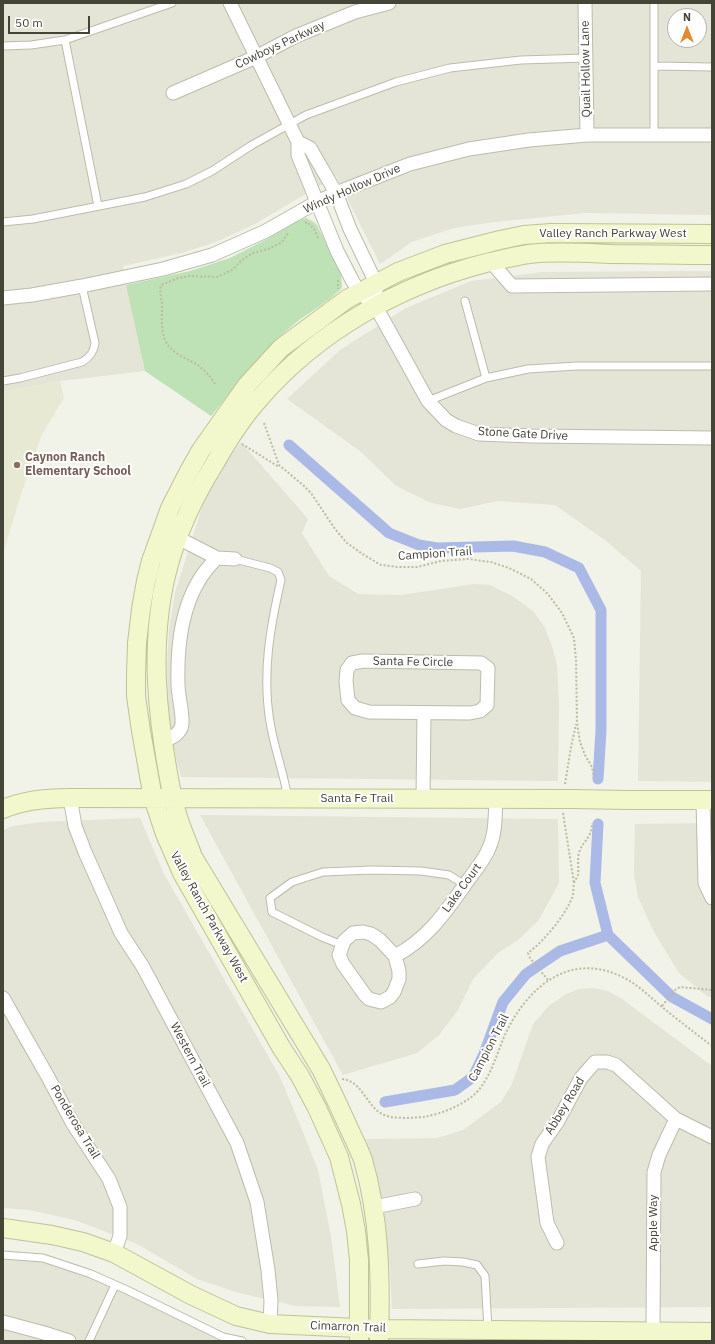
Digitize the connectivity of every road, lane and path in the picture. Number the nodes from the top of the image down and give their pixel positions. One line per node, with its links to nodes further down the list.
1 (172, 3): 6 (lane)
2 (230, 3): 8 (street, Stone Gate Drive)
3 (388, 3): 8 (street, Cowboys Parkway)
4 (585, 3): 9 (street, Quail Hollow Lane)
5 (654, 3): 10 (lane)
6 (65, 40): 7 (lane); 20 (lane)
7 (3, 46)
8 (256, 57): 12 (street, Cowboys Parkway); 13 (street, Stone Gate Drive)
9 (586, 58): 13 (lane); 16 (street, Quail Hollow Lane)
10 (654, 66): 11 (lane); 14 (lane)
11 (712, 67)
12 (172, 93)
13 (289, 124): 17 (street, Stone Gate Drive); 20 (lane)
14 (654, 135): 15 (street, Windy Hollow Drive); 16 (street, Windy Hollow Drive)
15 (712, 135)
16 (586, 136): 18 (street, Windy Hollow Drive)
17 (298, 142): 18 (street, Stone Gate Drive); 19 (street, Stone Gate Drive)
18 (336, 193): 19 (street, Windy Hollow Drive); 31 (street, Stone Gate Drive)
19 (317, 202): 33 (street, Windy Hollow Drive); 34 (street, Stone Gate Drive)
20 (98, 206): 21 (lane)
21 (3, 222)
22 (301, 224): 26 (path)
23 (292, 230): 41 (path)
24 (573, 233): 25 (main road, Valley Ranch Parkway West); 27 (main road); 31 (main road, Valley Ranch Parkway West)
25 (712, 234)
26 (320, 244)
27 (572, 253): 28 (main road, Valley Ranch Parkway West); 29 (main road, Valley Ranch Parkway West)
28 (712, 255)
29 (491, 262): 32 (street); 37 (main road, Valley Ranch Parkway West)
30 (335, 275): 34 (path)
31 (376, 283): 34 (main road, Valley Ranch Parkway West); 37 (street, Stone Gate Drive)
32 (712, 284)
33 (82, 286): 35 (street, Windy Hollow Drive); 40 (lane)
34 (353, 295): 37 (street, Stone Gate Drive); 54 (main road, Valley Ranch Parkway West)
35 (3, 298)
36 (465, 301): 39 (lane)
37 (376, 307): 42 (street, Stone Gate Drive); 47 (main road, Valley Ranch Parkway West)
38 (712, 366): 39 (lane)
39 (486, 378): 42 (lane)
40 (3, 381)
41 (215, 384)
42 (428, 401): 44 (street, Stone Gate Drive)
43 (264, 423): 46 (path, Campion Trail)
44 (712, 438)
45 (238, 441): 46 (path)
46 (285, 471): 52 (path, Campion Trail)
47 (178, 538): 48 (street); 51 (main road, Valley Ranch Parkway West)
48 (217, 558): 49 (street); 51 (street)
49 (235, 559): 56 (lane)
50 (424, 713): 50 (street, Santa Fe Circle); 57 (street)
51 (163, 741): 55 (main road, Valley Ranch Parkway West)
52 (594, 778)
53 (70, 798): 54 (main road, Santa Fe Trail); 60 (main road, Santa Fe Trail); 84 (street, Western Trail)
54 (153, 798): 55 (main road, Santa Fe Trail); 88 (main road, Valley Ranch Parkway West)
55 (174, 799): 56 (main road, Santa Fe Trail); 76 (main road, Valley Ranch Parkway West)
56 (288, 799): 57 (main road, Santa Fe Trail)
57 (423, 799): 58 (main road, Santa Fe Trail)
58 (496, 799): 59 (main road, Santa Fe Trail, bridge); 63 (street, Lake Court)
59 (708, 800): 62 (street)
60 (3, 809)
61 (592, 823): 67 (path)
62 (708, 867): 64 (street)
63 (465, 885): 65 (lane); 66 (street, Lake Court)
64 (712, 898)
65 (342, 945): 66 (street); 66 (street)
66 (395, 956)
67 (548, 980): 70 (path, Campion Trail); 72 (path, Campion Trail)
68 (712, 990): 70 (path)
69 (3, 998): 79 (street, Ponderosa Trail)
70 (662, 1007): 71 (path, Campion Trail)
71 (712, 1046)
72 (339, 1079)
73 (676, 1119): 74 (street, Abbey Road); 78 (street, Abbey Road); 87 (street, Apple Way)
74 (712, 1137)
75 (415, 1199): 76 (street)
76 (374, 1207): 89 (main road, Valley Ranch Parkway West)
77 (3, 1228): 79 (main road, Cimarron Trail)
78 (557, 1243)
79 (114, 1253): 84 (main road, Cimarron Trail)
80 (3, 1255): 82 (lane)
81 (418, 1264): 85 (lane)
82 (115, 1285): 92 (lane); 93 (lane)
83 (3, 1322): 91 (street)
84 (270, 1324): 88 (main road, Cimarron Trail)
85 (490, 1332): 89 (main road, Cimarron Trail); 90 (main road, Cimarron Trail)
86 (712, 1332): 87 (main road, Cimarron Trail)
87 (645, 1334): 90 (main road, Cimarron Trail)
88 (359, 1335): 89 (main road, Cimarron Trail)
89 (379, 1335)
90 (570, 1336)
91 (70, 1341)
92 (89, 1341)
93 (242, 1341)

